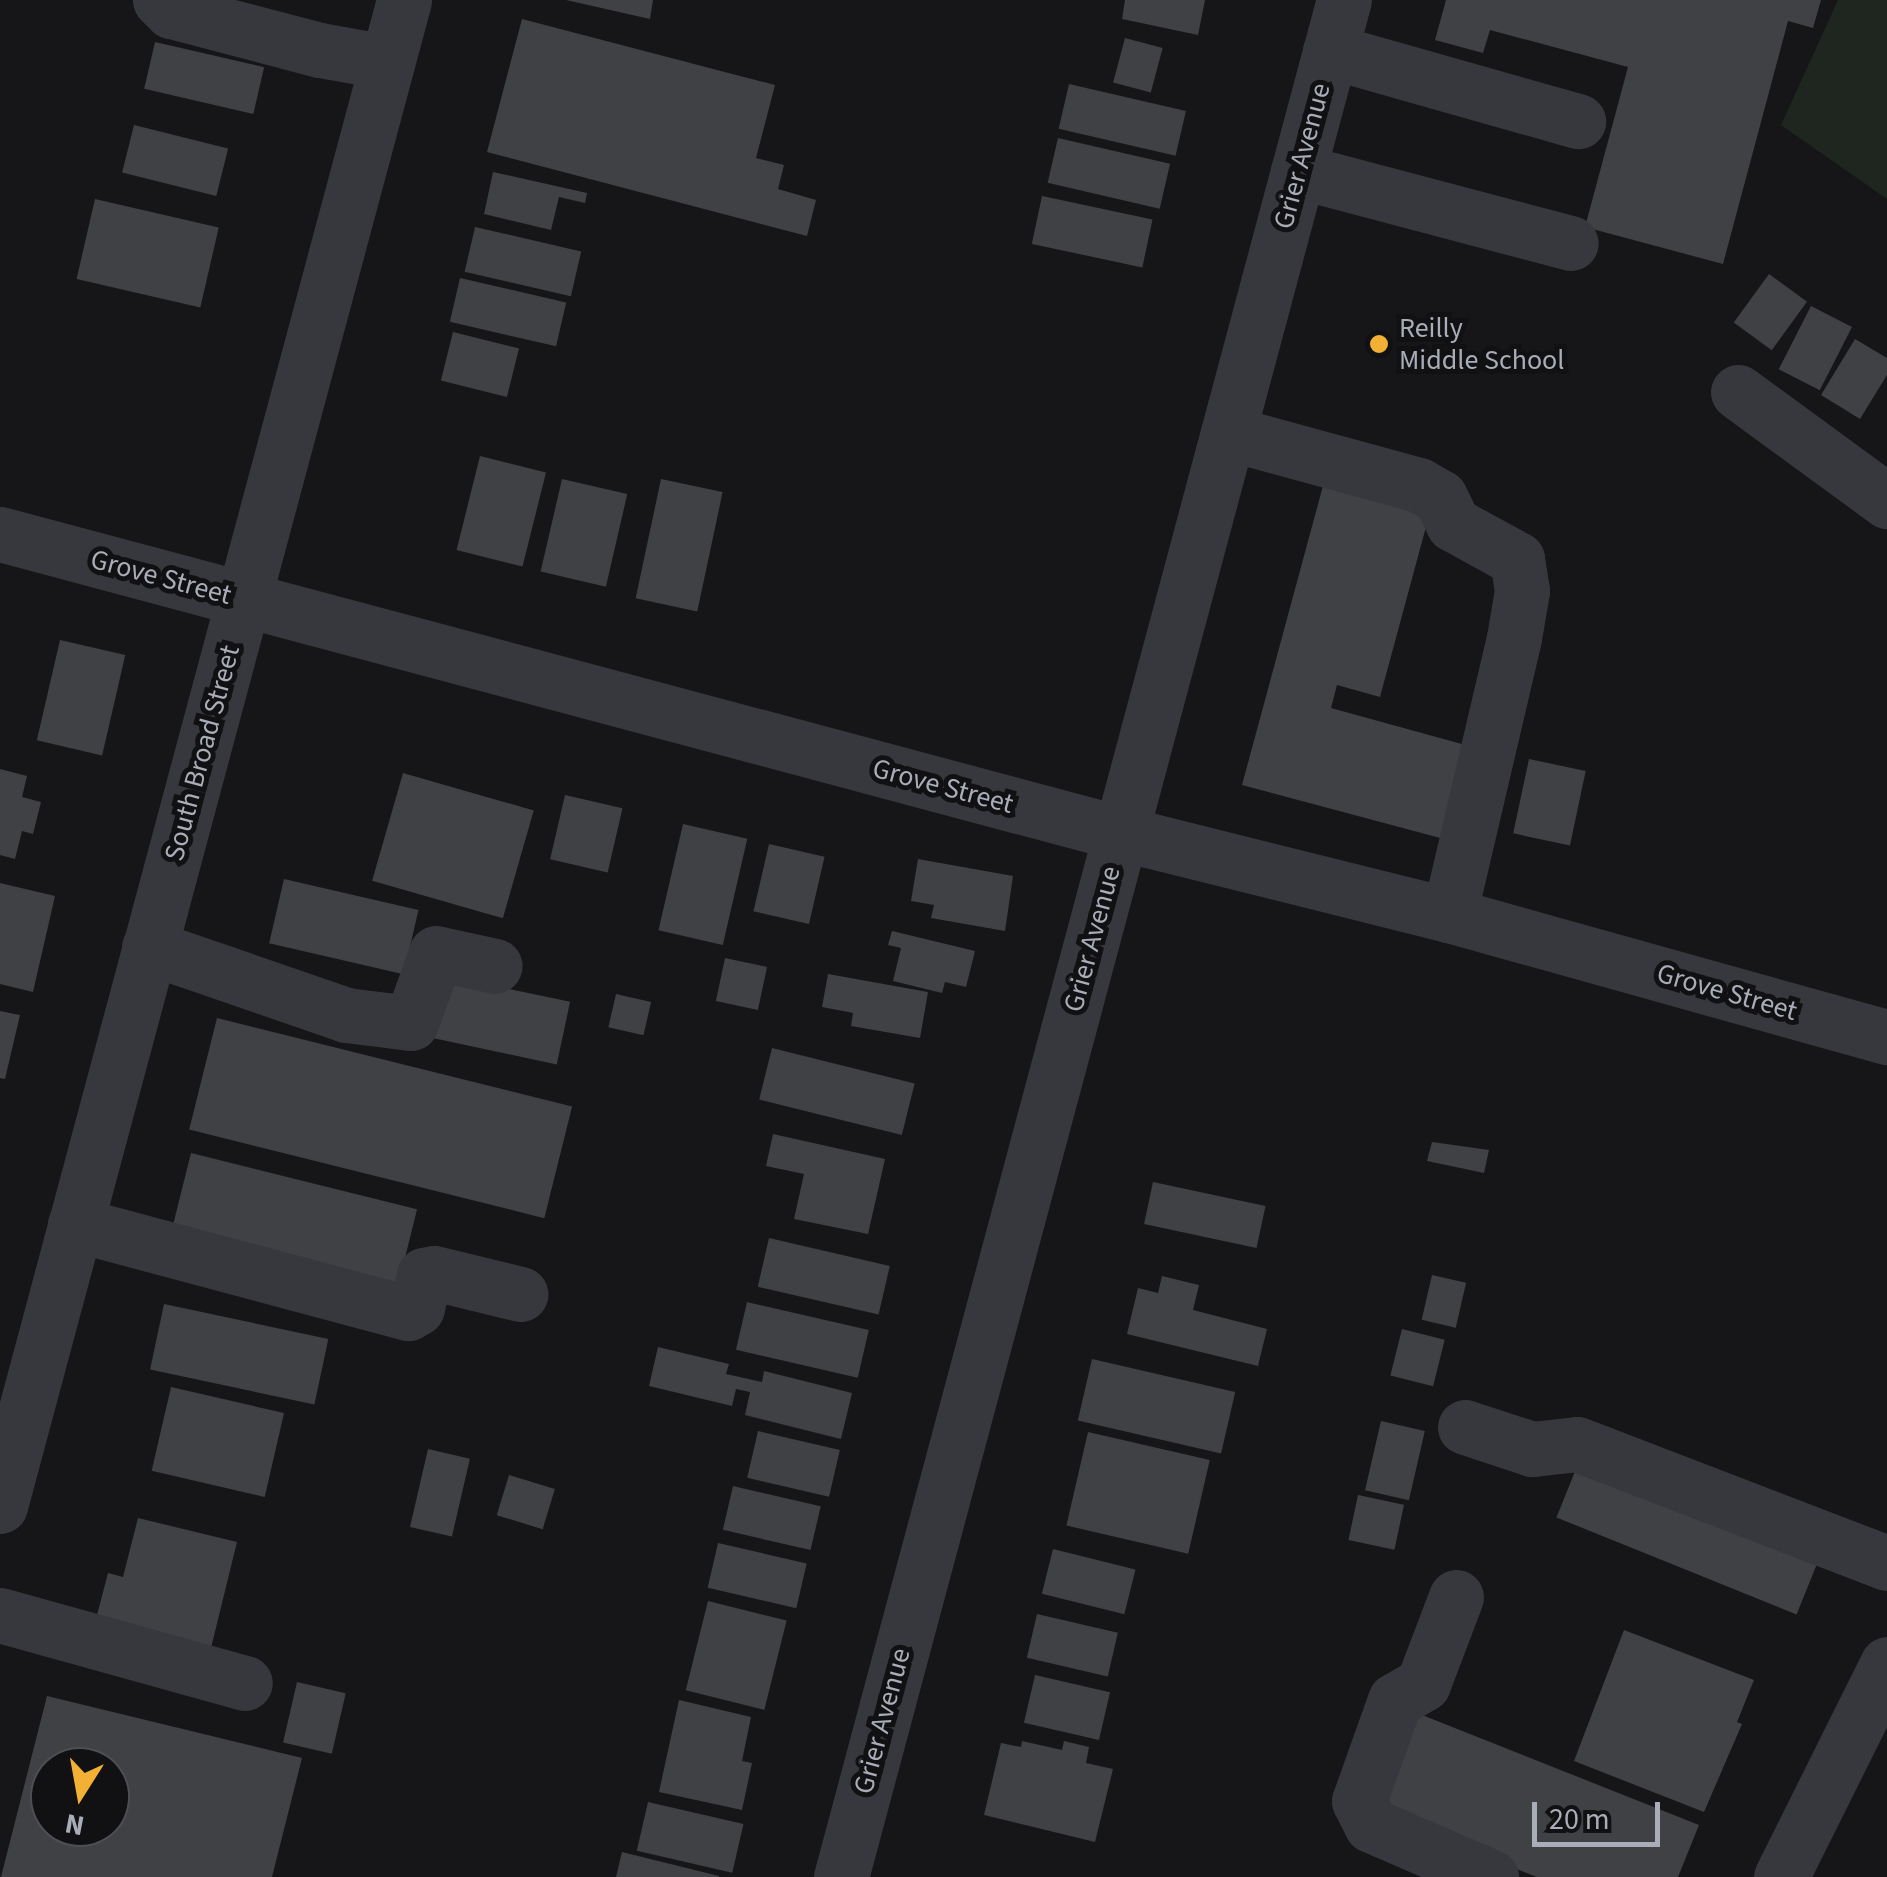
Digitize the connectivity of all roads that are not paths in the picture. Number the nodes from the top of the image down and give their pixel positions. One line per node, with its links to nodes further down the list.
1 (160, 0): 4 (street)
2 (404, 0): 4 (street, South Broad Street)
3 (1337, 25): 5 (street); 6 (street, Grier Avenue)
4 (387, 62): 12 (street, South Broad Street)
5 (1578, 120)
6 (1298, 171): 7 (street); 9 (street, Grier Avenue)
7 (1570, 243)
8 (1738, 392): 10 (street)
9 (1228, 433): 13 (street, Grier Avenue); 14 (street)
10 (1887, 502)
11 (0, 534): 12 (street, Grove Street)
12 (244, 599): 13 (street, Grove Street); 15 (street, South Broad Street)
13 (1120, 834): 14 (street, Grove Street); 27 (street, Grier Avenue)
14 (1450, 915): 17 (street, Grove Street)
15 (148, 948): 16 (street); 18 (street, South Broad Street)
16 (495, 966)
17 (1887, 1036)
18 (75, 1224): 19 (street); 21 (street, South Broad Street)
19 (520, 1294)
20 (1465, 1427): 22 (street)
21 (0, 1506)
22 (1887, 1563)
23 (1456, 1598): 28 (street)
24 (0, 1615): 26 (street)
25 (1887, 1664): 29 (street)
26 (245, 1683)
27 (840, 1877)
28 (1491, 1877)
29 (1781, 1877)

